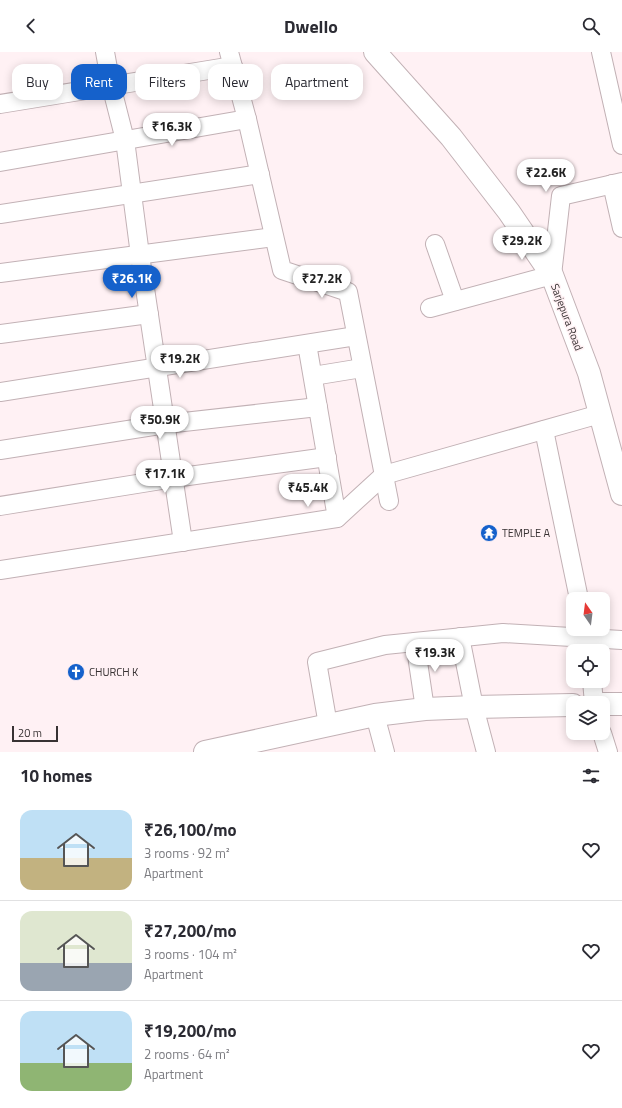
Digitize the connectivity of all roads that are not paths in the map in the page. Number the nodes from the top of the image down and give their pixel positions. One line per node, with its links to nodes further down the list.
1 (105, 52): 5 (street)
2 (375, 52): 23 (street, Sarjepura Road)
3 (601, 52): 12 (street)
4 (231, 59): 6 (street); 10 (street)
5 (107, 64)
6 (127, 82)
7 (71, 92): 9 (street)
8 (115, 100): 11 (street)
9 (0, 104)
10 (247, 119): 11 (street); 14 (street)
11 (125, 140): 13 (street); 16 (street)
12 (622, 145)
13 (0, 162)
14 (260, 174): 16 (street); 19 (street)
15 (617, 183): 18 (street); 23 (street)
16 (132, 194): 17 (street); 21 (street)
17 (0, 214)
18 (622, 228)
19 (274, 237): 21 (street); 28 (street)
20 (434, 244): 24 (street)
21 (140, 255): 22 (street); 26 (street)
22 (0, 273)
23 (552, 275): 24 (street); 35 (street, Sarjepura Road)
24 (455, 301): 25 (street)
25 (430, 308)
26 (149, 314): 27 (street); 30 (street)
27 (0, 334)
28 (356, 336): 29 (street); 31 (street)
29 (307, 344): 30 (street); 32 (street)
30 (157, 368): 33 (street); 36 (street)
31 (362, 368): 32 (street); 40 (street)
32 (313, 376): 34 (street)
33 (0, 392)
34 (318, 407): 36 (street); 39 (street)
35 (600, 414): 37 (street); 42 (street, Sarjepura Road)
36 (166, 424): 38 (street); 41 (street)
37 (544, 430): 40 (street); 48 (street)
38 (0, 450)
39 (327, 457): 41 (street); 45 (street)
40 (384, 475): 43 (street); 45 (street)
41 (174, 478): 44 (street); 46 (street)
42 (622, 494)
43 (389, 501)
44 (0, 506)
45 (337, 518): 46 (street)
46 (184, 542): 47 (street)
47 (0, 570)
48 (579, 592)
49 (460, 637): 50 (street); 52 (street); 56 (street)
50 (587, 639): 51 (street)
51 (622, 640)
52 (415, 642): 57 (street); 59 (street)
53 (610, 704): 54 (street)
54 (622, 704)
55 (566, 705): 56 (street)
56 (474, 707): 57 (street); 64 (street)
57 (425, 710): 58 (street)
58 (375, 715): 59 (street); 63 (street)
59 (328, 725): 61 (street)
60 (604, 740): 65 (street)
61 (259, 746): 62 (street)
62 (205, 752)
63 (385, 752)
64 (486, 752)
65 (608, 752)

